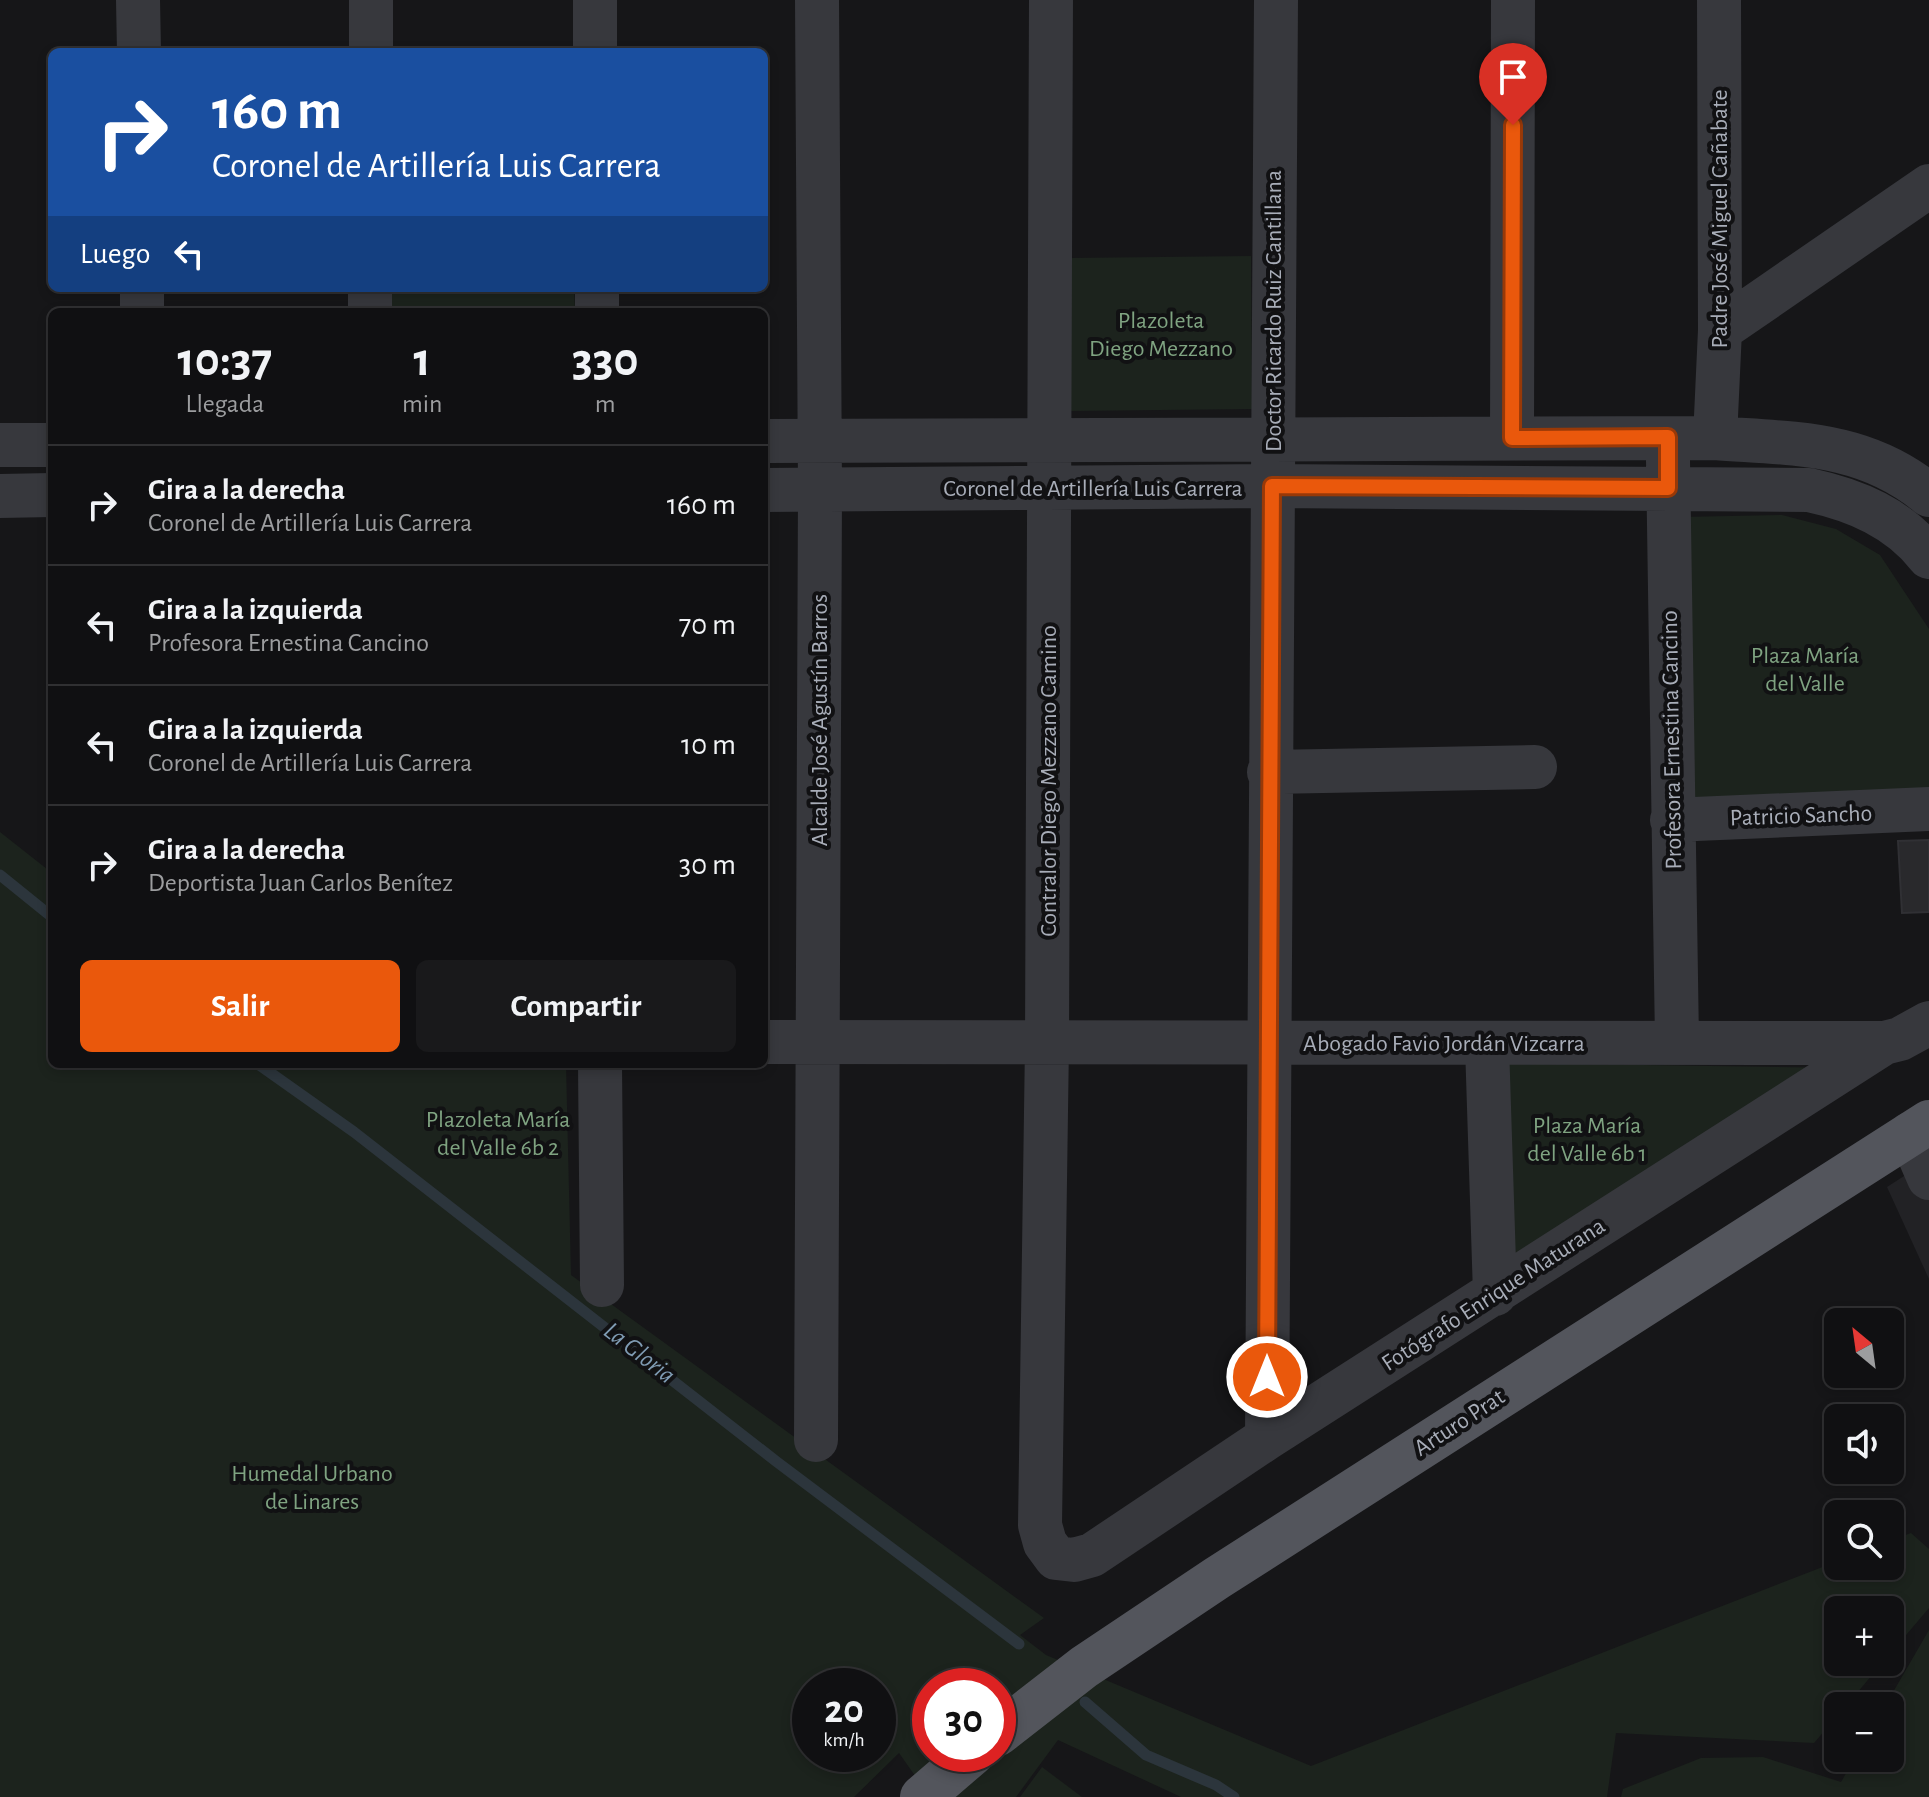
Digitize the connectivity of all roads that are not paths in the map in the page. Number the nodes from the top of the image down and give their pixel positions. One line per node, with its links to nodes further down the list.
1 (138, 0): 9 (street)
2 (371, 0): 10 (street)
3 (595, 0): 11 (street)
4 (817, 0): 20 (street, Alcalde José Agustín Barros)
5 (1051, 0): 18 (street, Contralor Diego Mezzano Camino)
6 (1276, 0): 17 (street, Doctor Ricardo Ruiz Cantillana)
7 (1513, 0): 15 (street)
8 (1719, 0): 13 (street, Padre José Miguel Cañabate)
9 (139, 48)
10 (371, 48)
11 (595, 48)
12 (1929, 186): 13 (street)
13 (1720, 330): 16 (street, Padre José Miguel Cañabate)
14 (1668, 437): 15 (street, Coronel de Artillería Luis Carrera); 16 (street, Coronel de Artillería Luis Carrera); 26 (street, Profesora Ernestina Cancino)
15 (1512, 438): 17 (street, Coronel de Artillería Luis Carrera)
16 (1715, 438): 23 (street, Coronel de Artillería Luis Carrera)
17 (1272, 439): 18 (street, Coronel de Artillería Luis Carrera); 24 (street, Doctor Ricardo Ruiz Cantillana)
18 (1049, 440): 20 (street, Coronel de Artillería Luis Carrera); 25 (street, Contralor Diego Mezzano Camino)
19 (768, 441): 20 (street, Coronel de Artillería Luis Carrera)
20 (819, 441): 28 (street, Alcalde José Agustín Barros)
21 (0, 445): 22 (street)
22 (48, 445)
23 (1922, 479): 31 (street)
24 (1272, 486): 25 (street, Coronel de Artillería Luis Carrera); 26 (street, Coronel de Artillería Luis Carrera); 34 (street, Doctor Ricardo Ruiz Cantillana)
25 (1048, 488): 28 (street, Coronel de Artillería Luis Carrera); 41 (street, Contralor Diego Mezzano Camino)
26 (1668, 488): 31 (street, Coronel de Artillería Luis Carrera); 36 (street, Profesora Ernestina Cancino)
27 (768, 490): 28 (street, Coronel de Artillería Luis Carrera)
28 (820, 490): 39 (street, Alcalde José Agustín Barros)
29 (48, 495): 30 (street)
30 (0, 496)
31 (1864, 506): 32 (street, Coronel de Artillería Luis Carrera)
32 (1929, 557)
33 (1535, 767): 34 (street)
34 (1269, 772): 42 (street, Doctor Ricardo Ruiz Cantillana)
35 (1929, 809): 36 (street, Patricio Sancho)
36 (1672, 820): 40 (street, Profesora Ernestina Cancino)
37 (1929, 1023): 43 (street, Fotógrafo Enrique Maturana)
38 (768, 1042): 39 (street, Abogado Favio Jordán Vizcarra)
39 (816, 1042): 41 (street, Abogado Favio Jordán Vizcarra); 51 (street, Alcalde José Agustín Barros)
40 (1677, 1042): 43 (street, Abogado Favio Jordán Vizcarra); 44 (street, Abogado Favio Jordán Vizcarra)
41 (1047, 1043): 42 (street, Abogado Favio Jordán Vizcarra); 52 (street, Contralor Diego Mezzano Camino)
42 (1267, 1043): 44 (street, Abogado Favio Jordán Vizcarra); 50 (street, Doctor Ricardo Ruiz Cantillana)
43 (1884, 1043): 49 (street, Fotógrafo Enrique Maturana)
44 (1487, 1045): 49 (street)
45 (600, 1068): 48 (street)
46 (1920, 1128): 47 (street); 53 (main road, Arturo Prat)
47 (1929, 1178)
48 (602, 1285)
49 (1495, 1294): 50 (street, Fotógrafo Enrique Maturana)
50 (1267, 1438): 52 (street, Fotógrafo Enrique Maturana)
51 (816, 1440)
52 (1056, 1558)
53 (1016, 1720)
54 (951, 1772): 55 (main road)
55 (922, 1797)

